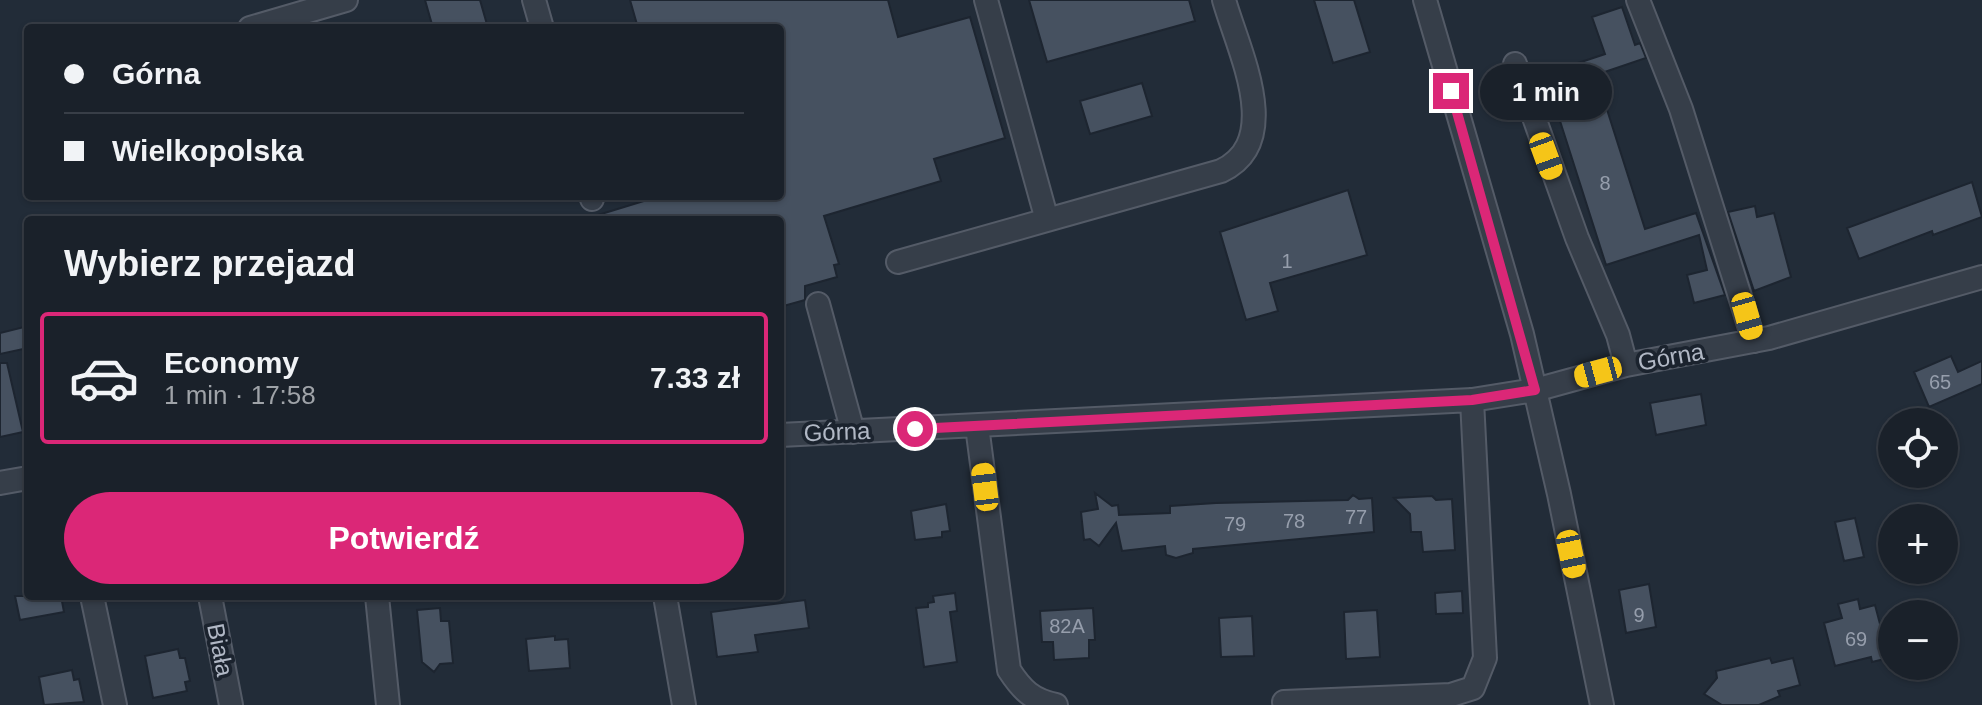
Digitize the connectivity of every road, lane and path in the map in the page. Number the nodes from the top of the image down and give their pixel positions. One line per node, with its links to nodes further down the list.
1 (346, 0): 7 (street)
2 (534, 0): 8 (street)
3 (986, 0): 10 (street)
4 (1224, 0): 10 (street)
5 (1425, 0): 16 (street)
6 (1638, 0): 14 (street)
7 (264, 24)
8 (541, 24)
9 (1515, 64): 15 (street)
10 (1047, 220): 11 (street)
11 (898, 262)
12 (1982, 277): 14 (street, Górna)
13 (818, 304): 19 (street)
14 (1754, 341): 15 (street, Górna)
15 (1626, 365): 16 (street, Górna)
16 (1535, 390): 17 (street, Górna); 33 (street)
17 (1472, 400): 18 (street, Górna); 27 (street)
18 (977, 426): 19 (street, Górna); 32 (street)
19 (853, 432): 20 (street, Górna)
20 (784, 435)
21 (24, 479): 22 (street)
22 (0, 483)
23 (93, 600): 28 (street)
24 (211, 600): 29 (street, Biała)
25 (377, 600): 30 (street)
26 (666, 600): 31 (street)
27 (1284, 702)
28 (115, 705)
29 (231, 705)
30 (388, 705)
31 (684, 705)
32 (1056, 705)
33 (1602, 705)

